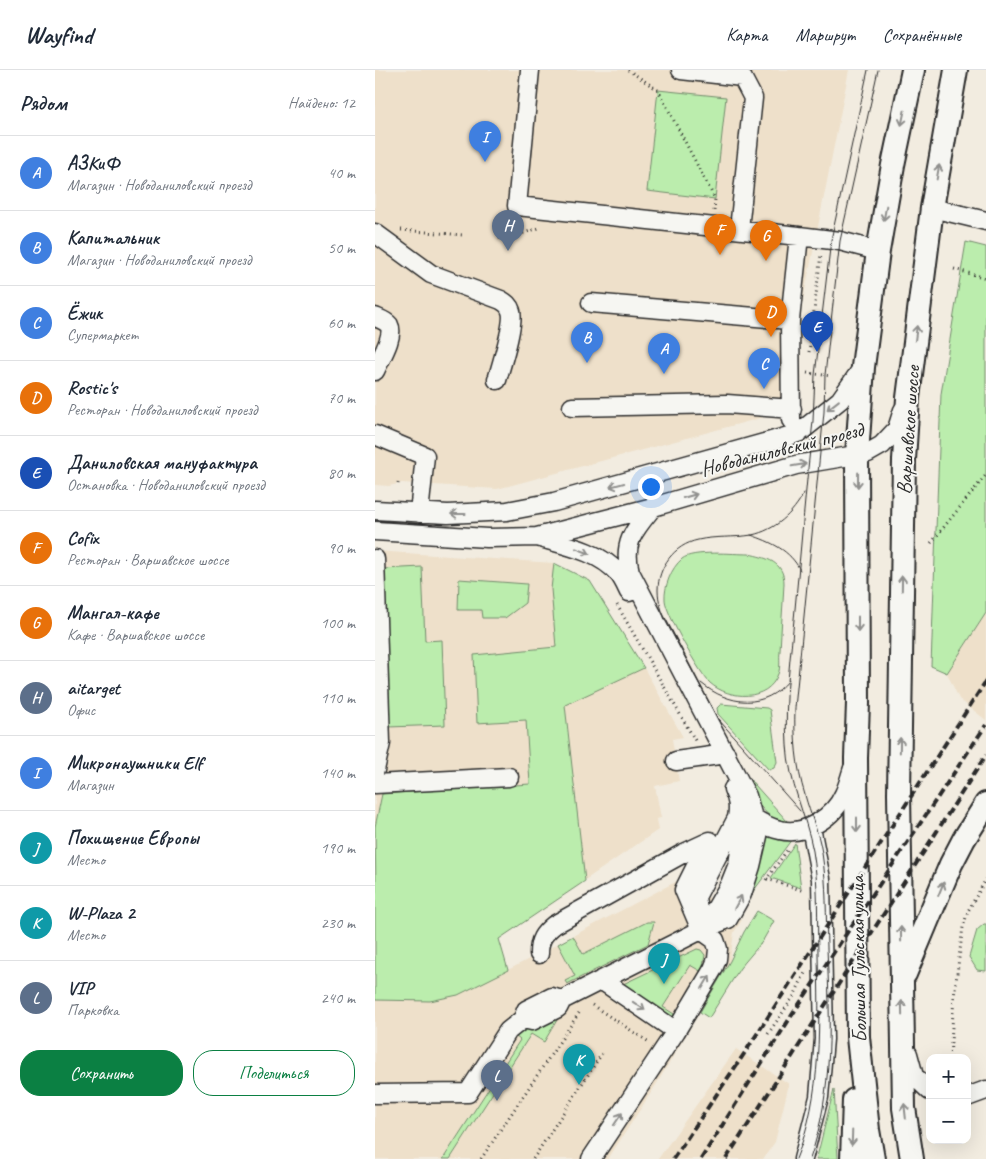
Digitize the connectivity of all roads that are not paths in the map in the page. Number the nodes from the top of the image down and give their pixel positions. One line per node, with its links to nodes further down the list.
1 (530, 70): 7 (street)
2 (681, 70): 7 (street)
3 (913, 70): 10 (main road, one-way to 10)
4 (956, 70): 5 (main road, Варшавское шоссе, one-way to 4)
5 (932, 208): 6 (street); 17 (main road, Варшавское шоссе, one-way to 5)
6 (986, 221)
7 (739, 230): 9 (street)
8 (375, 233): 16 (street)
9 (799, 236): 10 (street); 13 (street)
10 (878, 251): 14 (main road)
11 (591, 303): 13 (street)
12 (375, 317): 15 (street)
13 (790, 320): 19 (street)
14 (863, 367): 21 (street, Новоданиловский проезд, one-way to 21); 22 (main road)
15 (375, 371)
16 (497, 380)
17 (908, 398): 22 (street, Новоданиловский проезд); 37 (main road, Варшавское шоссе, one-way to 17)
18 (572, 407): 19 (street)
19 (792, 409): 21 (street)
20 (375, 435): 25 (street)
21 (789, 436): 25 (street, Новоданиловский проезд, one-way to 25)
22 (857, 455): 23 (street, Новоданиловский проезд, one-way to 22); 32 (main road, one-way to 32)
23 (653, 507): 28 (street, Новоданиловский проезд); 31 (street)
24 (375, 510): 25 (street, Новоданиловский проезд); 26 (street)
25 (419, 513)
26 (375, 515)
27 (375, 531): 28 (street, Новоданиловский проезд)
28 (537, 537): 31 (street, one-way to 31)
29 (375, 559): 30 (street)
30 (377, 640): 34 (street)
31 (716, 756): 33 (street); 39 (street); 41 (street)
32 (856, 758): 40 (street); 49 (main road, Большая Тульская улица, one-way to 49)
33 (675, 761)
34 (376, 766)
35 (509, 777): 36 (street)
36 (375, 784)
37 (899, 794): 46 (main road, Большая Тульская улица, one-way to 37)
38 (986, 804): 46 (main road, one-way to 38)
39 (752, 817): 40 (street); 41 (street); 43 (street, one-way to 39)
40 (811, 827): 55 (street)
41 (731, 831): 42 (street); 43 (street)
42 (708, 842): 43 (street); 44 (street)
43 (701, 930): 45 (street); 47 (street, one-way to 43)
44 (539, 954)
45 (601, 980): 47 (street, one-way to 47); 52 (street)
46 (902, 982): 48 (main road, Большая Тульская улица, one-way to 46)
47 (676, 1031): 54 (street, one-way to 47)
48 (903, 1032): 50 (street); 58 (main road, Большая Тульская улица, one-way to 48)
49 (857, 1037): 56 (main road, one-way to 56); 57 (main road, Большая Тульская улица)
50 (926, 1087)
51 (986, 1090): 53 (street)
52 (375, 1094)
53 (971, 1096)
54 (591, 1159)
55 (803, 1159)
56 (852, 1159)
57 (873, 1159)
58 (912, 1159)

